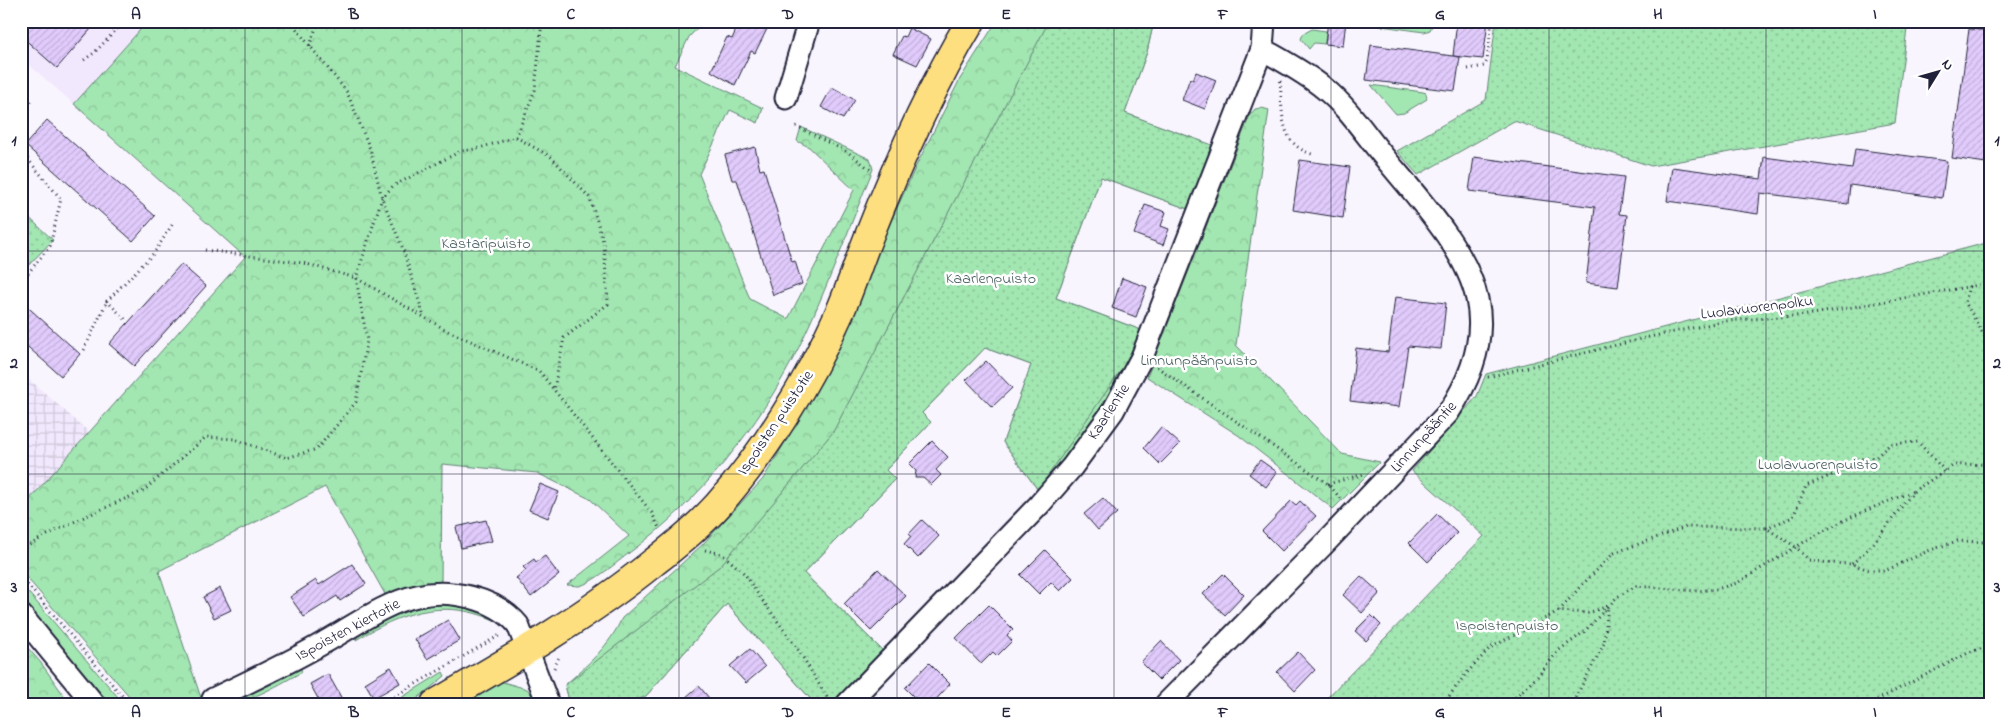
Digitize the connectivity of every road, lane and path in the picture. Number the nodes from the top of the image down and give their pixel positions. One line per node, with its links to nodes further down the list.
1 (125, 21): 11 (path)
2 (290, 21): 9 (path)
3 (318, 21): 9 (path)
4 (542, 21): 18 (path)
5 (809, 21): 15 (street)
6 (971, 21): 44 (main road, Ispoisten puistotie)
7 (1264, 21): 10 (street, Kaarlentie)
8 (1492, 21): 12 (path)
9 (310, 47): 22 (path)
10 (1262, 49): 34 (street, Kaarlentie); 35 (street, Linnunpääntie)
11 (84, 60)
12 (1468, 69)
13 (1280, 78): 20 (path)
14 (34, 98): 16 (path)
15 (786, 98)
16 (21, 114)
17 (796, 126): 21 (path)
18 (516, 137): 22 (path); 36 (path)
19 (21, 150): 26 (path)
20 (1312, 154)
21 (876, 174)
22 (382, 198): 25 (path); 30 (path)
23 (174, 222): 29 (path)
24 (206, 250): 25 (path)
25 (356, 278): 30 (path); 47 (path)
26 (21, 282)
27 (1990, 282): 28 (path, Luolavuorenpolku)
28 (1969, 286): 32 (path); 35 (path, Luolavuorenpolku)
29 (106, 301): 31 (path); 33 (path)
30 (424, 317): 36 (path)
31 (125, 319)
32 (1990, 346)
33 (84, 350)
34 (1142, 357): 40 (path); 63 (street, Kaarlentie)
35 (1470, 374): 42 (street, Linnunpääntie)
36 (554, 389): 44 (path)
37 (1990, 464): 39 (path)
38 (1372, 472): 40 (path)
39 (1944, 472): 41 (path); 43 (path)
40 (1328, 484): 42 (path)
41 (1914, 490): 46 (path); 48 (path)
42 (1353, 514): 64 (street, Linnunpääntie)
43 (1766, 528): 46 (path); 51 (path)
44 (664, 537): 55 (main road, Ispoisten puistotie); 62 (path)
45 (1990, 544): 48 (path)
46 (1796, 547): 48 (path); 50 (path)
47 (21, 550)
48 (1852, 564)
49 (21, 577): 58 (path)
50 (1608, 606): 51 (path); 66 (path); 67 (path)
51 (1559, 611): 65 (path)
52 (21, 615): 57 (street)
53 (507, 631): 59 (path)
54 (1990, 646): 68 (path)
55 (528, 650): 56 (street, Ispoisten kiertotie); 60 (main road, Ispoisten puistotie); 61 (street, Ispoisten kiertotie)
56 (214, 699)
57 (94, 704)
58 (129, 704)
59 (381, 704)
60 (435, 704)
61 (548, 704)
62 (831, 704)
63 (847, 704)
64 (1166, 704)
65 (1443, 704)
66 (1508, 704)
67 (1572, 704)
68 (1874, 704)

